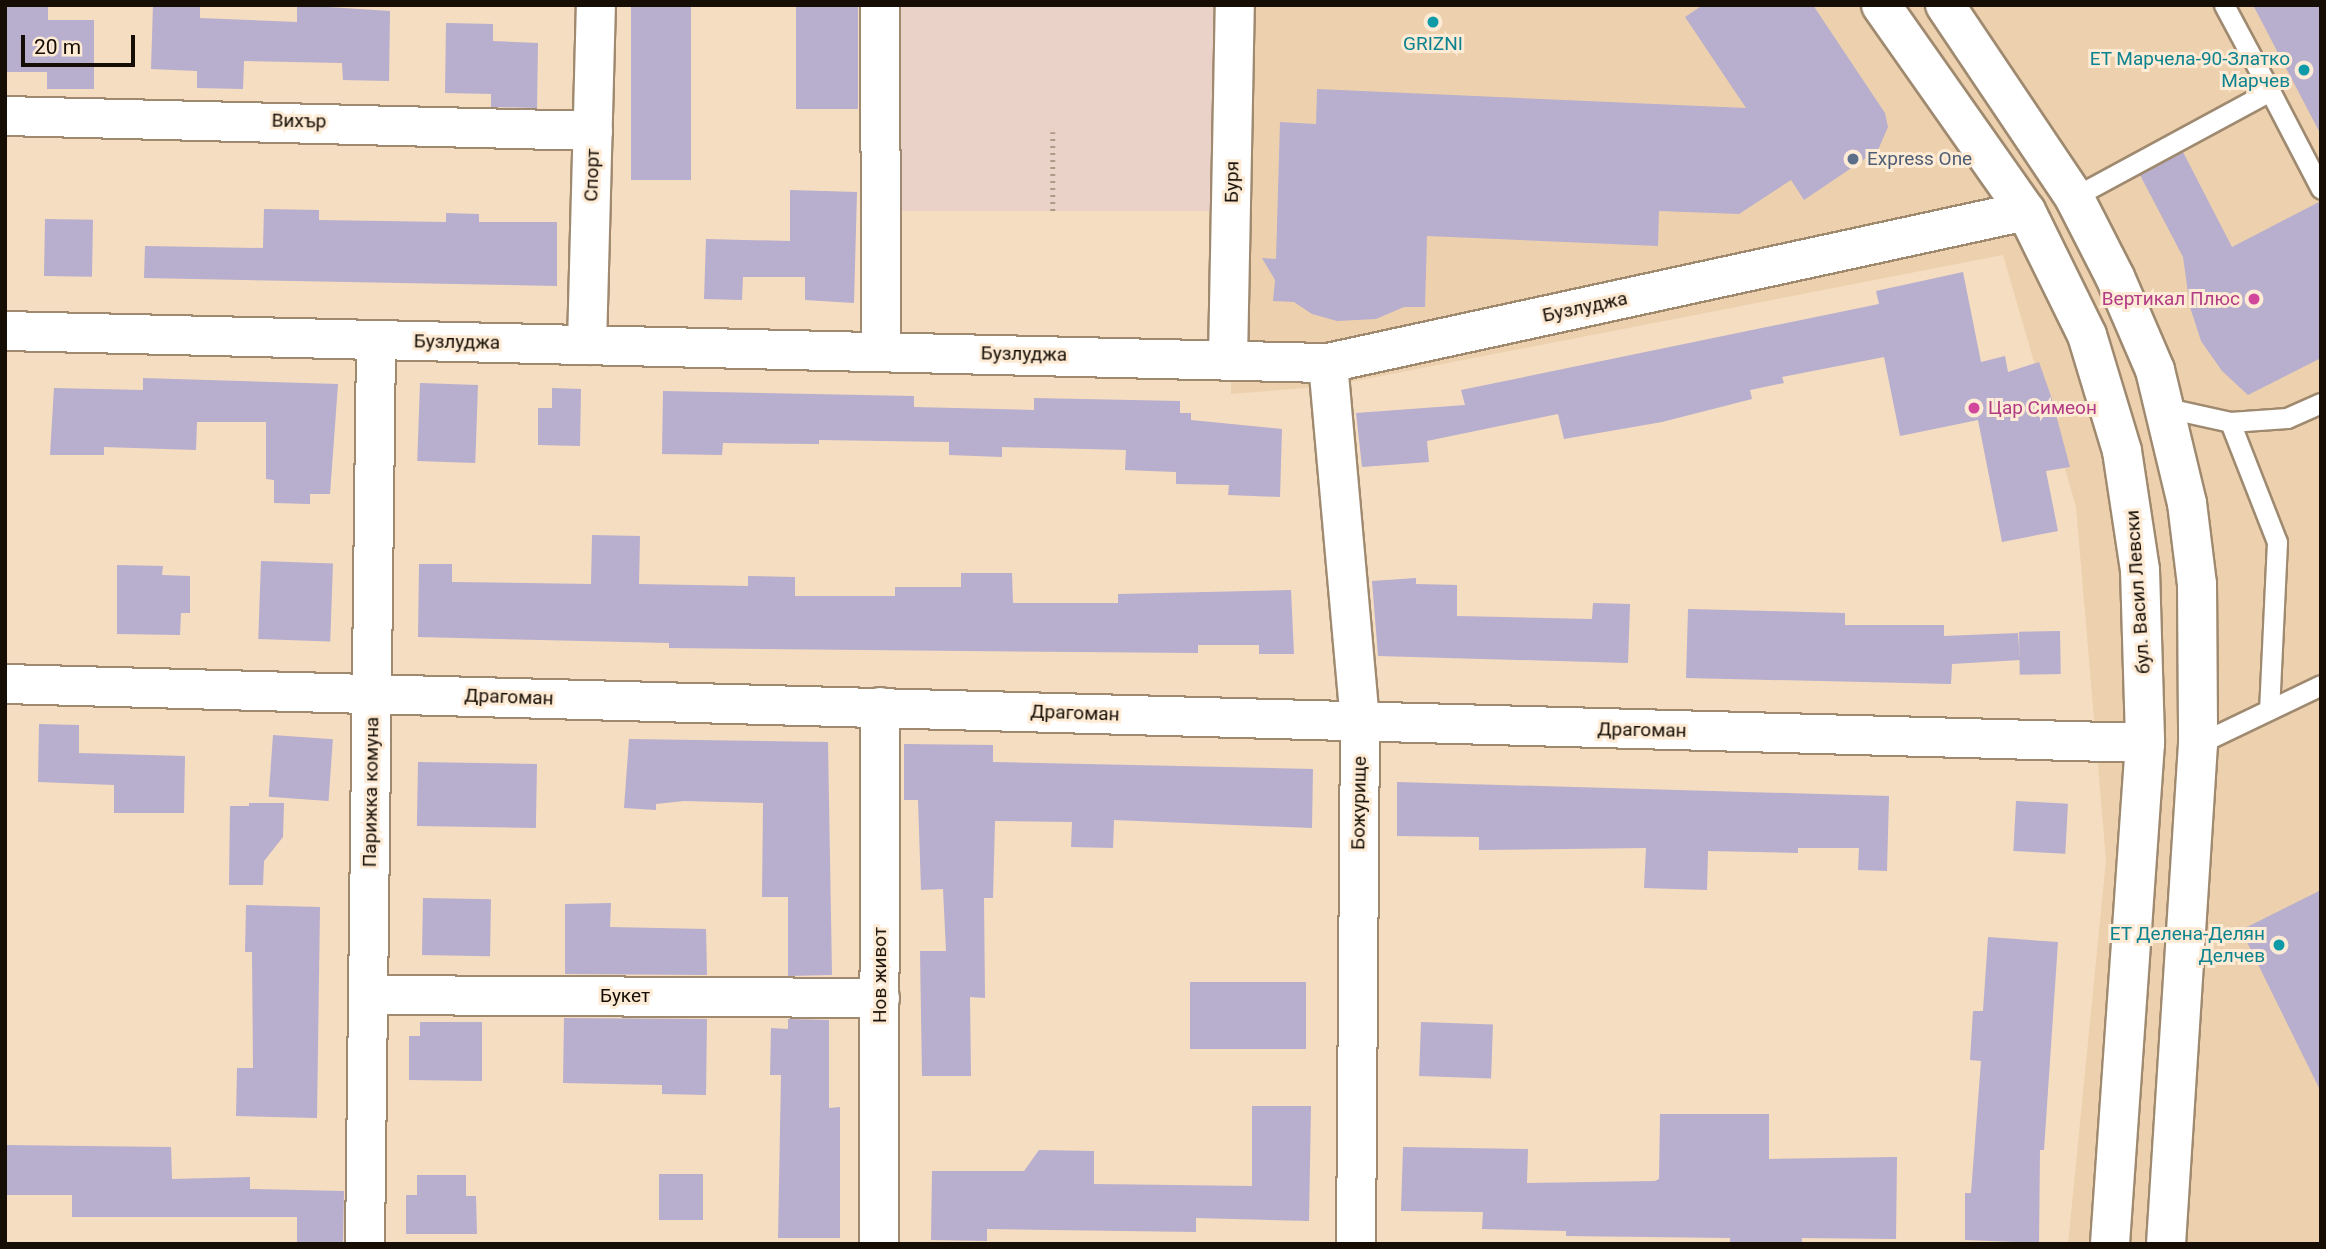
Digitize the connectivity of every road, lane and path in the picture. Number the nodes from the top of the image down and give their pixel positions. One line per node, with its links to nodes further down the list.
1 (596, 5): 9 (street, Спорт)
2 (880, 5): 18 (street)
3 (1235, 5): 19 (street, Буря)
4 (1881, 5): 13 (street, бул. Васил Левски)
5 (1945, 5): 12 (street)
6 (2224, 5): 7 (lane)
7 (2270, 91): 11 (lane); 12 (lane)
8 (5, 116): 9 (street, Вихър)
9 (593, 131): 17 (street, Спорт)
10 (1053, 132): 14 (path)
11 (2321, 189)
12 (2074, 197): 22 (street)
13 (2026, 211): 20 (street, Бузлуджа); 30 (street, бул. Васил Левски)
14 (1053, 213)
15 (5, 331): 16 (street, Бузлуджа)
16 (376, 340): 17 (street, Бузлуджа); 26 (street, Парижка комуна)
17 (587, 345): 18 (street, Бузлуджа)
18 (881, 351): 19 (street, Бузлуджа)
19 (1228, 359): 20 (street, Бузлуджа)
20 (1328, 363): 29 (street, Божурище)
21 (2321, 403): 23 (lane)
22 (2167, 408): 23 (lane); 31 (street)
23 (2230, 422): 28 (lane)
24 (5, 684): 26 (street, Драгоман)
25 (2321, 685): 28 (lane)
26 (372, 693): 27 (street, Драгоман); 32 (street, Парижка комуна)
27 (880, 707): 29 (street, Драгоман); 33 (street, Нов живот)
28 (2269, 710): 31 (lane)
29 (1360, 723): 30 (street, Драгоман); 36 (street, Божурище)
30 (2146, 743): 37 (street, бул. Васил Левски)
31 (2198, 744): 38 (street)
32 (369, 995): 33 (street, Букет); 34 (street, Парижка комуна)
33 (880, 998): 35 (street, Нов живот)
34 (365, 1244)
35 (879, 1244)
36 (1356, 1244)
37 (2110, 1244)
38 (2166, 1244)

